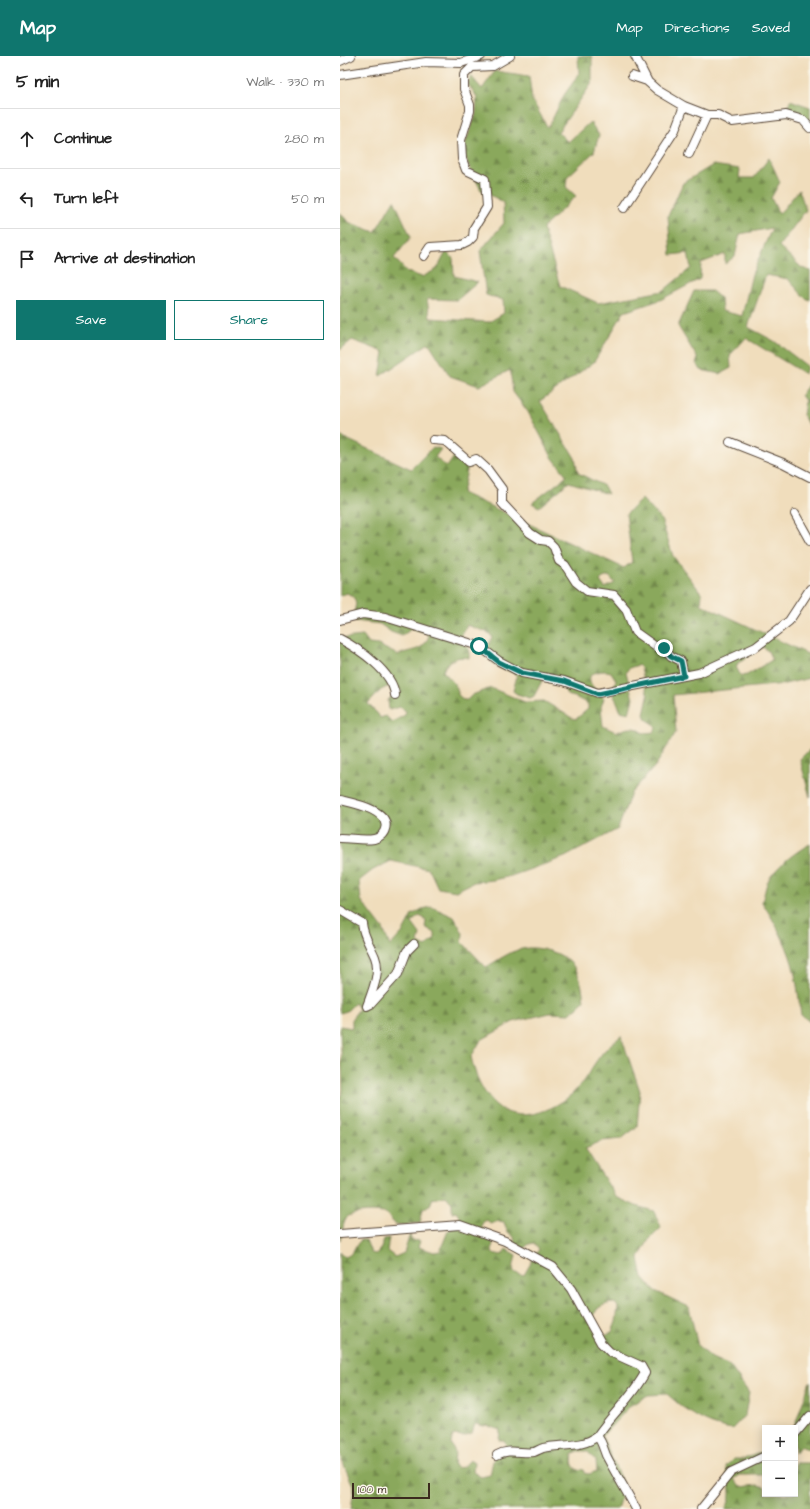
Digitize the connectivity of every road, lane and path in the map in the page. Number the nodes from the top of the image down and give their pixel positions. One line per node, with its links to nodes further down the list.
1 (351, 56): 5 (street)
2 (481, 56): 6 (street)
3 (510, 56): 14 (street)
4 (635, 56): 8 (street)
5 (340, 62)
6 (340, 75)
7 (632, 76): 8 (street)
8 (647, 81): 9 (street)
9 (684, 106): 10 (street); 13 (street)
10 (707, 115): 11 (street); 12 (street)
11 (810, 128)
12 (689, 154)
13 (624, 208)
14 (424, 256)
15 (433, 440): 23 (street)
16 (730, 442): 17 (street)
17 (810, 477)
18 (795, 514): 19 (street)
19 (810, 541)
20 (810, 589): 23 (street)
21 (340, 620): 23 (street)
22 (340, 639): 24 (street)
23 (684, 676)
24 (395, 695)
25 (340, 800): 26 (street)
26 (340, 838)
27 (340, 910): 28 (street)
28 (414, 944)
29 (340, 1234): 32 (street)
30 (810, 1416): 31 (street)
31 (798, 1430)
32 (598, 1436): 33 (street); 35 (street)
33 (497, 1455)
34 (762, 1457): 36 (street)
35 (636, 1509)
36 (701, 1509)

